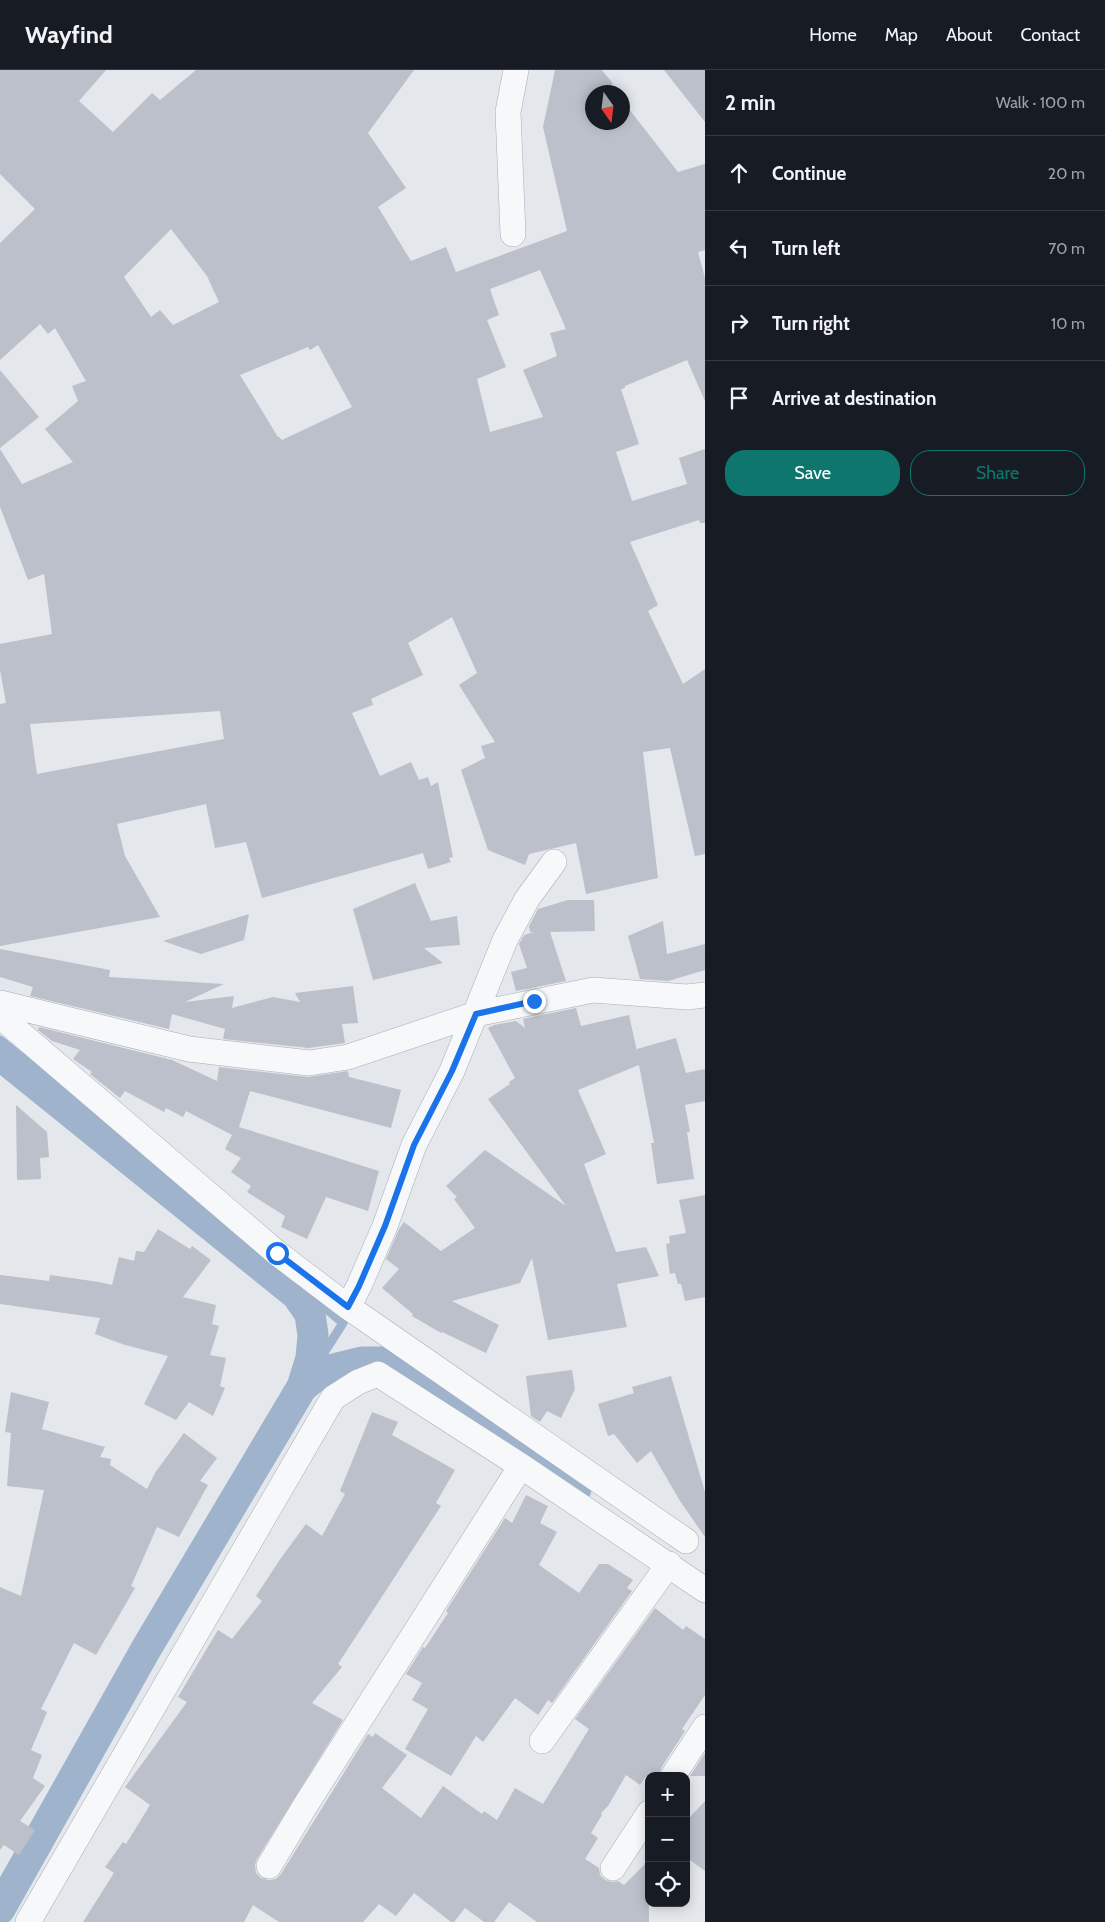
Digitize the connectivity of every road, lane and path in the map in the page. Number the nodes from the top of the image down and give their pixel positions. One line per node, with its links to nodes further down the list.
1 (516, 70): 2 (street)
2 (513, 234)
3 (554, 862): 6 (street)
4 (705, 995): 6 (street)
5 (0, 1004): 6 (street)
6 (476, 1014): 8 (street)
7 (0, 1016): 8 (street)
8 (348, 1307): 10 (street)
9 (521, 1466): 11 (street); 17 (street); 19 (street)
10 (686, 1541)
11 (669, 1564): 12 (street); 14 (street)
12 (705, 1590)
13 (705, 1728): 15 (street)
14 (542, 1741)
15 (676, 1772)
16 (646, 1817): 18 (street)
17 (269, 1866)
18 (613, 1868)
19 (28, 1922)

